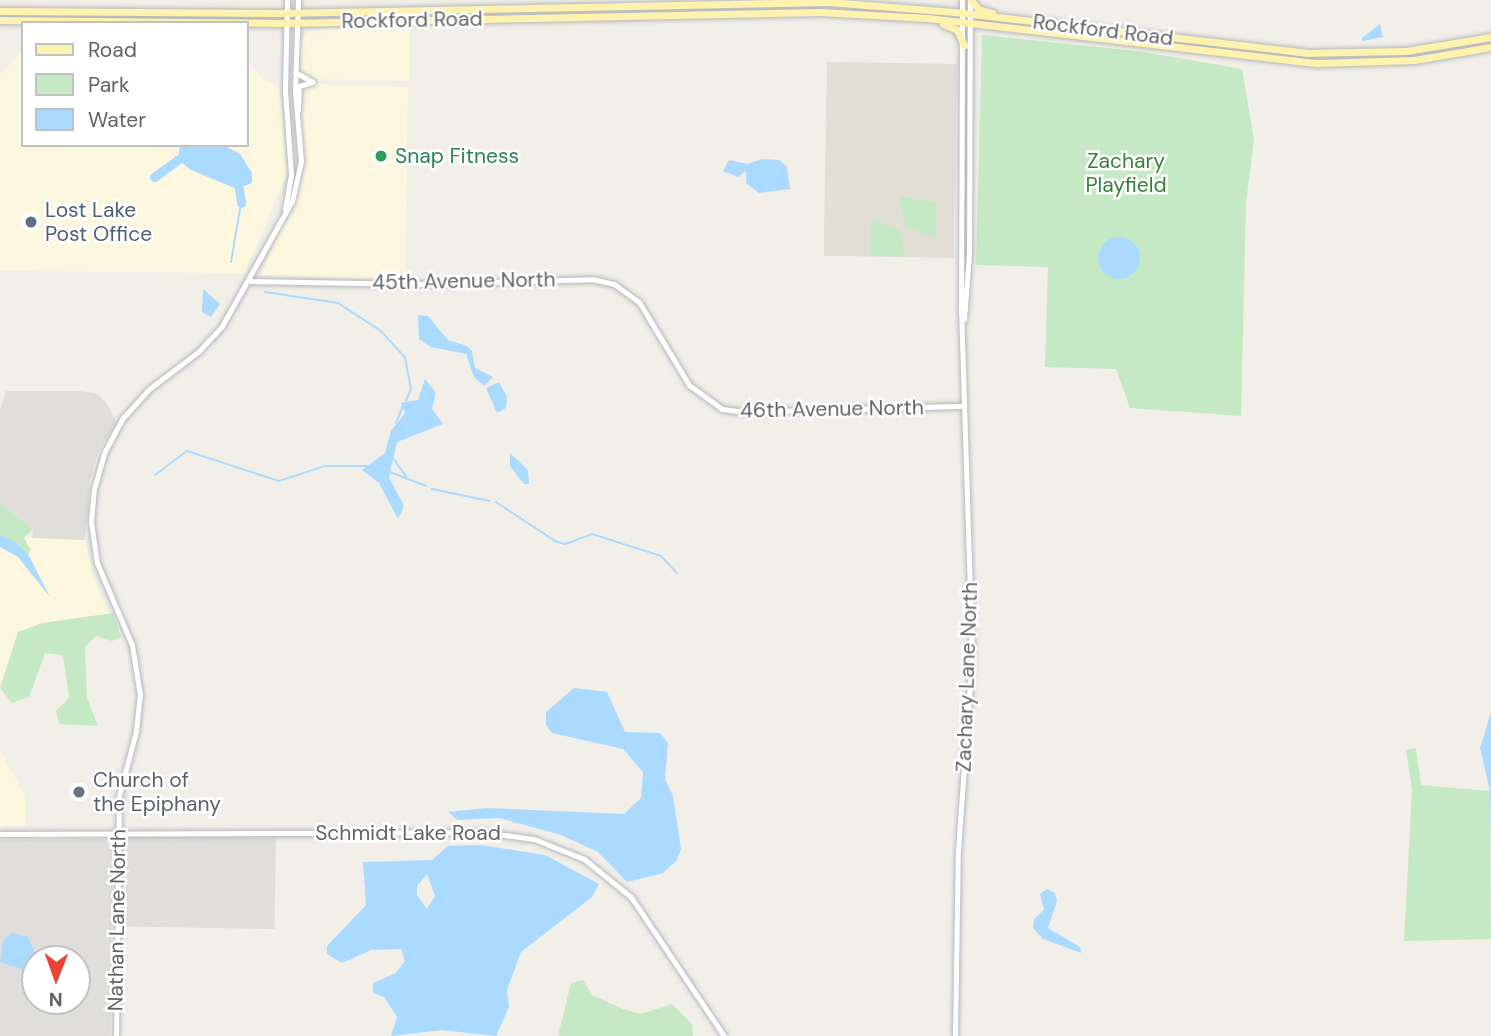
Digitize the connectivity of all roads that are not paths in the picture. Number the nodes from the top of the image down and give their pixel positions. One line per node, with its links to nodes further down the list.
1 (287, 0): 6 (street, Nathan Lane North)
2 (298, 0): 7 (street, Nathan Lane North)
3 (962, 0): 8 (street, Zachary Lane North)
4 (971, 0): 8 (street, Zachary Lane North); 16 (main road)
5 (0, 11): 6 (main road, Rockford Road)
6 (287, 12): 7 (main road, Rockford Road); 13 (street, Nathan Lane North)
7 (297, 12): 8 (main road, Rockford Road); 14 (street, Nathan Lane North)
8 (967, 14): 15 (street, Zachary Lane North); 16 (main road, Rockford Road)
9 (911, 17): 14 (main road, Rockford Road); 15 (main road, Rockford Road); 18 (main road)
10 (0, 20): 11 (main road, Rockford Road)
11 (95, 21)
12 (248, 23): 13 (main road, Rockford Road)
13 (286, 23): 14 (main road, Rockford Road); 22 (street, Nathan Lane North)
14 (296, 23): 20 (street, Nathan Lane North)
15 (967, 23): 18 (street, Zachary Lane North); 19 (main road, Rockford Road); 24 (street, Zachary Lane North)
16 (1046, 23): 17 (main road, Rockford Road)
17 (1491, 37)
18 (964, 45): 24 (street, Zachary Lane North)
19 (1491, 47)
20 (295, 72): 21 (street, Nathan Lane North); 21 (street)
21 (296, 116): 22 (street, Nathan Lane North)
22 (285, 209): 23 (street, Nathan Lane North)
23 (249, 281): 25 (street, 45th Avenue North); 27 (street, Nathan Lane North)
24 (964, 319): 26 (street, Zachary Lane North)
25 (657, 330): 26 (street, 46th Avenue North)
26 (964, 406): 31 (street, Zachary Lane North)
27 (118, 833): 28 (street, Schmidt Lake Road); 29 (street, Nathan Lane North); 30 (street, Schmidt Lake Road)
28 (0, 834)
29 (116, 1036)
30 (724, 1036)
31 (955, 1036)

